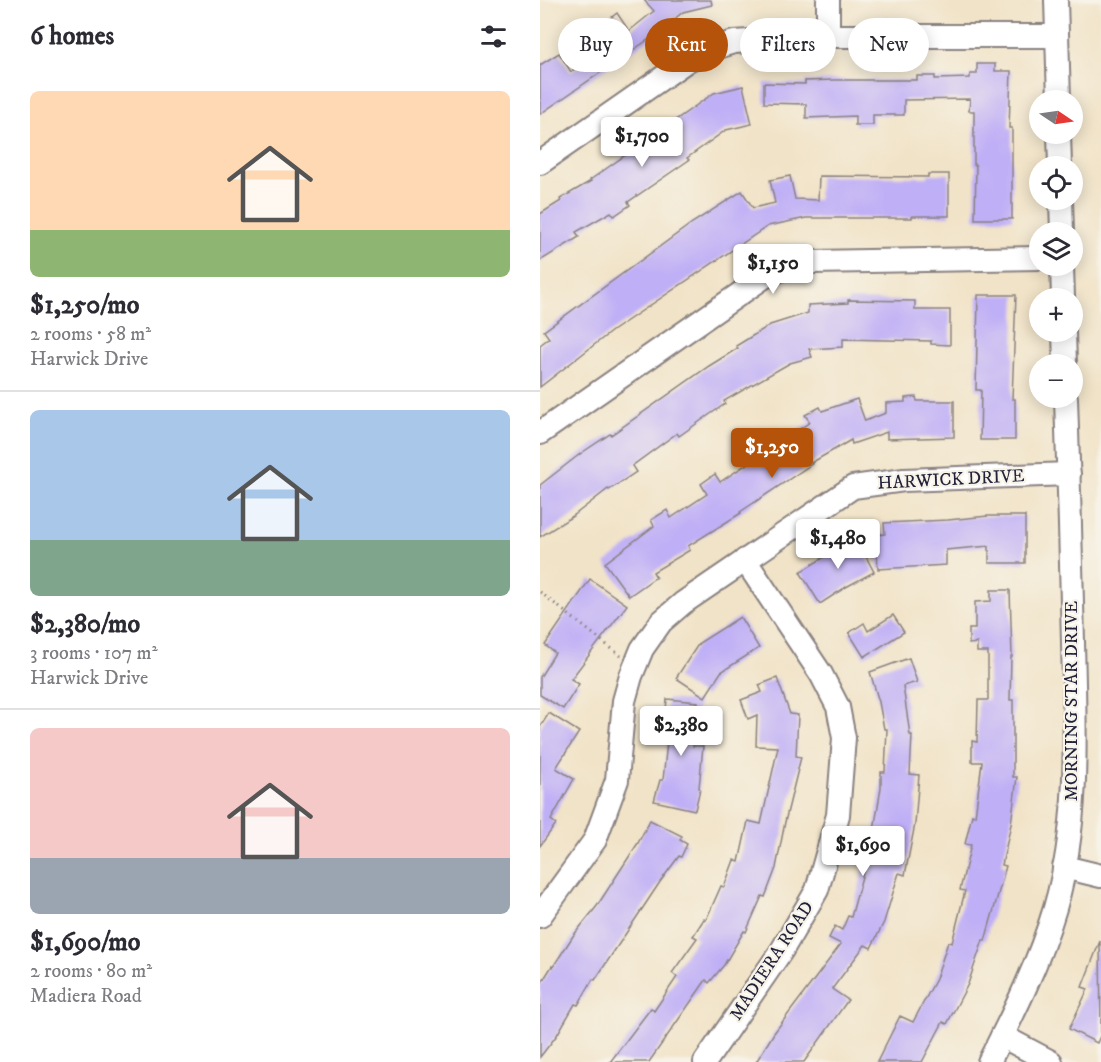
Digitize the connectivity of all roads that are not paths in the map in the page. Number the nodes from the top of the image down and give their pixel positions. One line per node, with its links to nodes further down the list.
1 (828, 0): 3 (street)
2 (1056, 0): 5 (street)
3 (828, 18)
4 (836, 36): 5 (street)
5 (1057, 36): 7 (street)
6 (740, 42): 8 (street)
7 (1059, 90)
8 (540, 163)
9 (1029, 258): 11 (street)
10 (1066, 408): 12 (street, MORNING STAR DRIVE)
11 (540, 433)
12 (1069, 474): 13 (street, HARWICK DRIVE); 14 (street, MORNING STAR DRIVE)
13 (745, 560): 16 (street, HARWICK DRIVE); 18 (street, MADIERA ROAD)
14 (1064, 867): 15 (street); 17 (street, MORNING STAR DRIVE)
15 (1101, 876)
16 (540, 916)
17 (1002, 1036): 19 (street, MORNING STAR DRIVE); 20 (street)
18 (705, 1062)
19 (989, 1062)
20 (1051, 1062)

